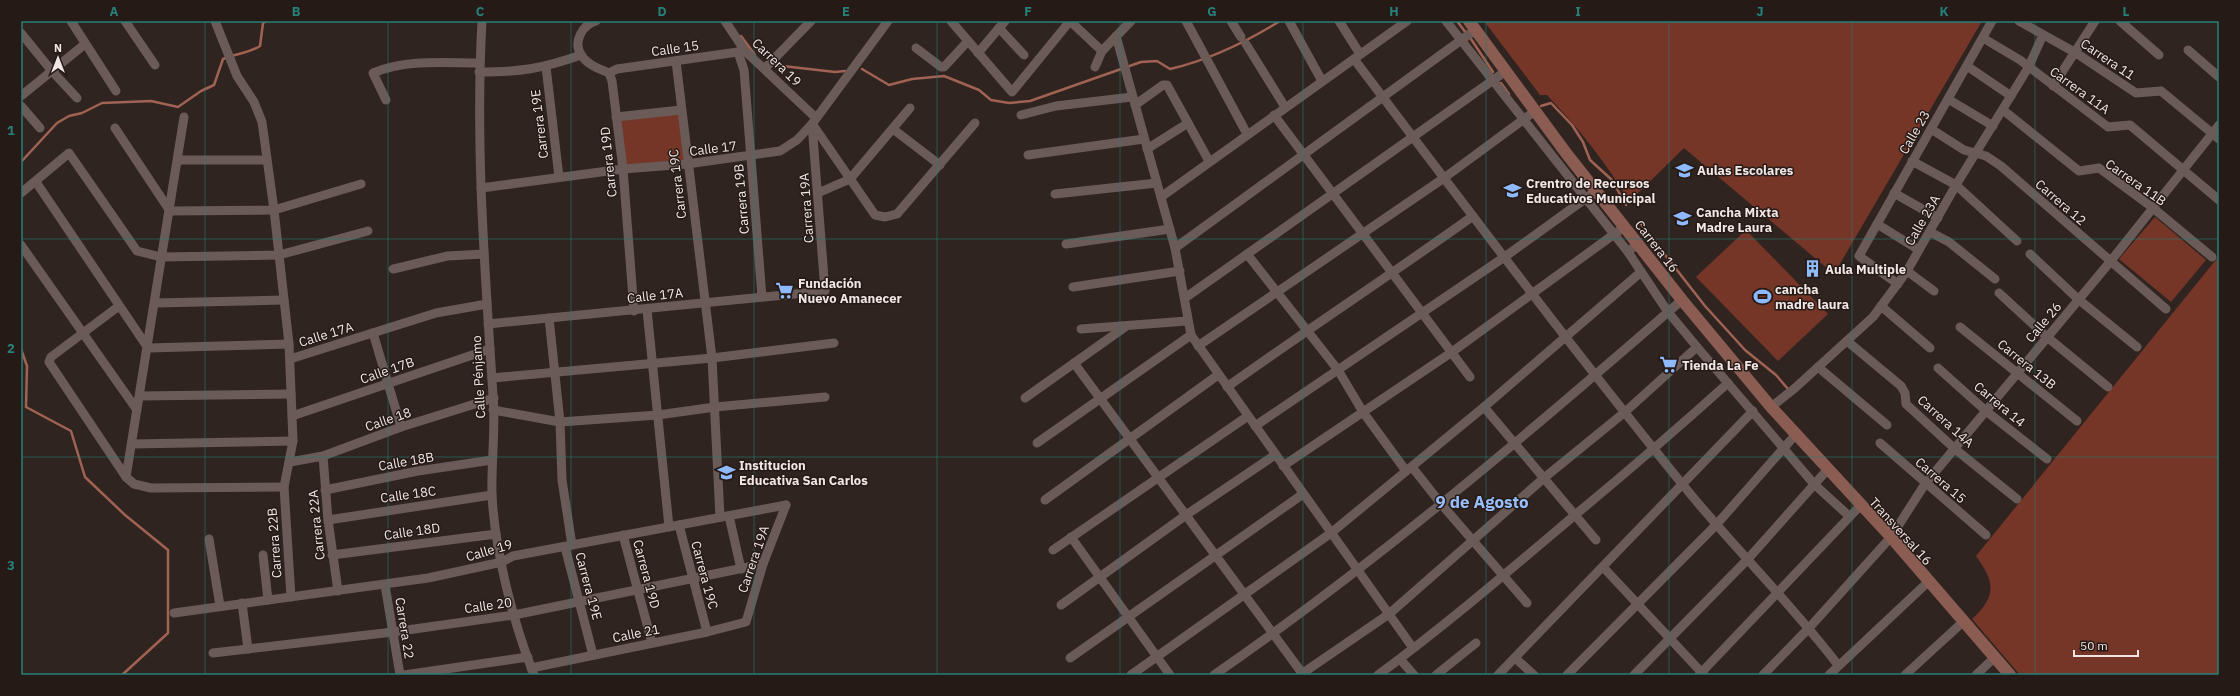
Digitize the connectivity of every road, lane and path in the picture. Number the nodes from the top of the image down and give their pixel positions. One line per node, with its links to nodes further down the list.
1 (71, 21): 30 (street)
2 (125, 21): 42 (street)
3 (215, 21): 94 (street, Carrera 22B)
4 (482, 21): 44 (street, Calle Pénjamo)
5 (596, 21): 37 (street)
6 (725, 21): 34 (street, Carrera 19)
7 (811, 21): 47 (street)
8 (888, 21): 75 (street, Calle 17)
9 (951, 21): 28 (street)
10 (1070, 21): 33 (street); 35 (street)
11 (1131, 21): 26 (street)
12 (1186, 21): 84 (street)
13 (1231, 21): 66 (street)
14 (1339, 21): 40 (street)
15 (1446, 21): 29 (street)
16 (1992, 21): 27 (street, Calle 23)
17 (2019, 21): 25 (street, Carrera 11)
18 (2095, 21): 36 (street)
19 (2120, 21): 39 (street)
20 (1290, 23): 54 (street)
21 (1401, 23): 40 (street)
22 (1002, 25): 35 (street); 38 (street)
23 (1472, 26): 29 (street); 50 (main road, Carrera 16)
24 (21, 33): 49 (street)
25 (2043, 35): 36 (street, Carrera 11); 48 (street, Calle 23A)
26 (1116, 36): 33 (street); 63 (street)
27 (1983, 38): 43 (street, Calle 23); 48 (street, Carrera 11A)
28 (968, 41): 31 (street); 35 (street)
29 (1461, 41): 53 (street); 60 (street)
30 (85, 44): 49 (street); 56 (street)
31 (916, 48)
32 (2188, 50): 52 (street)
33 (1102, 51): 46 (street)
34 (742, 52): 41 (street, Calle 15); 47 (street, Carrera 19); 91 (street, Carrera 19B)
35 (978, 53)
36 (2076, 53): 55 (street); 85 (street, Carrera 11)
37 (581, 55): 45 (street); 51 (street)
38 (1024, 55)
39 (2159, 55)
40 (1357, 56): 54 (street); 60 (street)
41 (676, 61): 51 (street, Calle 15); 67 (street, Carrera 19C)
42 (155, 66)
43 (1967, 66): 58 (street); 61 (street, Calle 23)
44 (479, 67): 45 (street); 62 (street); 109 (street, Calle Pénjamo)
45 (546, 67): 102 (street, Carrera 19E)
46 (1095, 67)
47 (765, 68): 75 (street, Carrera 19)
48 (2028, 68): 55 (street, Carrera 11A); 58 (street, Calle 23A)
49 (51, 70): 57 (street); 59 (street)
50 (1506, 71): 53 (street); 69 (main road, Carrera 16)
51 (609, 73): 73 (street, Carrera 19D)
52 (2219, 76)
53 (1494, 80): 74 (street); 86 (street)
54 (1322, 81): 66 (street)
55 (2053, 86): 101 (street, Carrera 11A)
56 (116, 91)
57 (21, 96)
58 (2011, 96): 68 (street, Calle 23A)
59 (77, 98)
60 (1383, 98): 86 (street); 92 (street)
61 (1948, 98): 79 (street); 83 (street, Calle 23)
62 (386, 100)
63 (1134, 101): 70 (street); 77 (street); 87 (street)
64 (21, 106): 80 (street)
65 (910, 108): 82 (street)
66 (1285, 108): 71 (street)
67 (681, 110): 73 (street); 98 (street, Carrera 19C)
68 (2003, 110): 79 (street, Calle 23A); 118 (street, Carrera 11B)
69 (1535, 111): 74 (street); 96 (main road, Carrera 16)
70 (1021, 115)
71 (1274, 115): 84 (street); 92 (street)
72 (184, 117): 93 (street)
73 (616, 117): 100 (street, Carrera 19D)
74 (1523, 120): 96 (street); 103 (street)
75 (814, 121): 91 (street, Calle 17); 104 (street, Carrera 19); 110 (street, Carrera 19A)
76 (975, 123): 99 (street)
77 (1188, 123): 88 (street); 95 (street)
78 (2219, 125): 85 (street, Calle 26)
79 (1993, 126): 89 (street, Calle 23A)
80 (40, 128)
81 (115, 128): 119 (street)
82 (893, 129): 99 (street); 104 (street)
83 (1931, 129): 89 (street, Carrera 12); 97 (street, Calle 23)
84 (1247, 134): 95 (street)
85 (2216, 136): 101 (street, Calle 26)
86 (1413, 137): 103 (street); 114 (street)
87 (1144, 139): 88 (street); 90 (street)
88 (1147, 149): 106 (street)
89 (1976, 153): 108 (street, Calle 23A); 142 (street, Carrera 12)
90 (1028, 155)
91 (751, 156): 98 (street, Calle 17); 156 (street, Carrera 19B)
92 (1304, 156): 114 (street); 132 (street)
93 (179, 160): 94 (street); 119 (street)
94 (266, 160): 120 (street, Carrera 22B)
95 (1209, 161): 116 (street)
96 (1564, 161): 115 (main road, Carrera 16)
97 (1912, 161): 108 (street); 111 (street, Calle 23)
98 (688, 164): 100 (street, Calle 17); 162 (street, Carrera 19C)
99 (940, 165): 104 (street, Carrera 19)
100 (623, 169): 102 (street, Calle 17); 168 (street, Carrera 19D)
101 (2183, 170): 117 (street, Carrera 11A); 118 (street, Calle 26)
102 (559, 178): 109 (street, Calle 17)
103 (1444, 178): 121 (street); 128 (street)
104 (850, 180): 110 (street)
105 (36, 182): 112 (street); 139 (street); 164 (street)
106 (1157, 183): 113 (street); 116 (street)
107 (361, 184): 120 (street)
108 (1956, 185): 122 (street, Calle 23A); 129 (street)
109 (481, 188): 135 (street, Calle Pénjamo)
110 (818, 193): 151 (street, Carrera 19A)
111 (1894, 193): 122 (street); 123 (street, Calle 23)
112 (21, 194)
113 (1055, 194)
114 (1333, 194): 128 (street); 136 (street)
115 (1591, 194): 126 (main road, Carrera 16); 140 (street)
116 (1161, 197): 124 (street)
117 (2219, 200)
118 (2153, 208): 141 (street, Carrera 11B); 142 (street, Calle 26)
119 (170, 210): 120 (street); 139 (street)
120 (274, 210): 138 (street, Carrera 22B)
121 (1473, 216): 140 (street); 147 (street)
122 (1938, 218): 127 (street, Calle 23A)
123 (1877, 224): 134 (street); 149 (street, Calle 23)
124 (1170, 229): 130 (street); 132 (street)
125 (368, 231): 138 (street)
126 (1620, 231): 133 (main road, Carrera 16); 155 (street)
127 (1930, 232): 134 (street, Calle 23A); 148 (street)
128 (1362, 233): 147 (street); 153 (street)
129 (2017, 241)
130 (1066, 244)
131 (21, 245): 178 (street)
132 (1176, 248): 144 (street)
133 (1632, 248): 146 (street); 160 (main road, Carrera 16)
134 (1919, 250): 145 (street, Calle 23A)
135 (484, 254): 143 (street); 163 (street, Calle Pénjamo)
136 (1247, 254): 153 (street); 157 (street)
137 (2030, 254): 158 (street)
138 (279, 255): 139 (street); 159 (street, Carrera 22B)
139 (161, 257): 161 (street)
140 (1504, 257): 155 (street); 170 (street)
141 (2212, 257)
142 (2110, 262): 158 (street, Calle 26); 166 (street, Carrera 12)
143 (393, 269)
144 (1180, 271): 150 (street); 157 (street)
145 (1907, 271): 149 (street, Calle 23A); 152 (street)
146 (1641, 272): 169 (street); 181 (street)
147 (1393, 274): 170 (street); 177 (street)
148 (1995, 279)
149 (1898, 284): 165 (street, Calle 23A)
150 (1073, 288)
151 (825, 291): 156 (street, Calle 17A)
152 (1934, 291)
153 (1278, 293): 177 (street); 186 (street)
154 (1999, 293): 182 (street)
155 (1533, 294): 181 (street); 192 (street)
156 (762, 297): 162 (street, Calle 17A)
157 (1184, 298): 172 (street)
158 (2078, 299): 182 (street, Calle 26); 188 (street)
159 (284, 300): 161 (street); 185 (street, Carrera 22B)
160 (1682, 300): 169 (street); 218 (main road, Carrera 16)
161 (155, 303): 189 (street)
162 (705, 303): 167 (street, Calle 17A); 193 (street, Carrera 19C)
163 (487, 304): 173 (street, Calle Pénjamo); 179 (street, Calle 17A)
164 (119, 306): 178 (street); 189 (street)
165 (1881, 306): 183 (street, Calle 23A); 191 (street)
166 (2166, 309)
167 (647, 310): 168 (street, Calle 17A); 195 (street)
168 (634, 311): 171 (street, Calle 17A)
169 (1668, 312): 187 (street); 202 (street)
170 (1422, 313): 192 (street); 199 (street)
171 (549, 318): 173 (street, Calle 17A); 200 (street, Carrera 19E)
172 (1187, 321): 174 (street); 180 (street)
173 (488, 324): 190 (street, Calle Pénjamo)
174 (1125, 327): 176 (street); 196 (street)
175 (1960, 327): 201 (street, Carrera 13B)
176 (1081, 329)
177 (1306, 330): 199 (street); 208 (street)
178 (83, 332): 219 (street); 251 (street)
179 (373, 333): 194 (street, Calle 17A); 206 (street)
180 (1191, 335): 186 (street); 215 (street)
181 (1567, 337): 202 (street); 217 (street)
182 (2047, 337): 201 (street, Calle 26); 209 (street)
183 (1847, 341): 197 (street, Calle 23A); 241 (street, Carrera 14A)
184 (834, 343): 193 (street)
185 (289, 344): 189 (street); 194 (street, Carrera 22B)
186 (1198, 346): 203 (street)
187 (1697, 347): 207 (street); 224 (street)
188 (2137, 347)
189 (148, 348): 211 (street)
190 (490, 348): 205 (street, Calle Pénjamo); 206 (street, Calle 17B)
191 (1930, 348)
192 (1452, 352): 204 (street); 223 (street)
193 (712, 358): 195 (street); 216 (street, Carrera 19C)
194 (290, 359): 210 (street, Carrera 22B)
195 (652, 363): 200 (street); 225 (street)
196 (1074, 363): 214 (street); 215 (street)
197 (1818, 367): 218 (street, Calle 23A); 230 (street)
198 (1938, 368): 222 (street, Carrera 14)
199 (1338, 370): 223 (street); 231 (street)
200 (555, 372): 205 (street); 229 (street, Carrera 19E)
201 (2018, 372): 222 (street, Calle 26); 228 (street, Carrera 13B)
202 (1595, 374): 224 (street); 236 (street)
203 (1218, 375): 208 (street); 234 (street)
204 (1470, 377)
205 (492, 378): 213 (street, Calle Pénjamo)
206 (388, 383): 226 (street, Calle 17B); 232 (street)
207 (1728, 384): 221 (street); 242 (street)
208 (1227, 387): 227 (street)
209 (2108, 387)
210 (291, 394): 211 (street); 226 (street, Carrera 22B)
211 (140, 396): 219 (street)
212 (825, 397): 216 (street)
213 (494, 398): 220 (street, Calle Pénjamo); 232 (street, Calle 18)
214 (1025, 398)
215 (1100, 399): 234 (street); 237 (street)
216 (715, 407): 225 (street); 267 (street, Carrera 19C)
217 (1484, 407): 236 (street); 249 (street)
218 (1771, 407): 233 (main road, Transversal 16)
219 (137, 410): 239 (street)
220 (493, 410): 229 (street); 246 (street, Calle Pénjamo)
221 (1753, 411): 240 (street); 254 (street)
222 (1986, 411): 241 (street, Calle 26); 245 (street, Carrera 14)
223 (1363, 412): 248 (street); 249 (street)
224 (1625, 412): 242 (street); 253 (street)
225 (658, 415): 229 (street); 273 (street)
226 (292, 416): 235 (street, Carrera 22B)
227 (1248, 416): 231 (street); 252 (street)
228 (2077, 421)
229 (560, 422): 283 (street, Carrera 19E)
230 (1887, 425)
231 (1255, 426): 243 (street)
232 (401, 428): 244 (street, Calle 18)
233 (1797, 433): 240 (street); 250 (main road, Transversal 16)
234 (1130, 438): 252 (street); 262 (street)
235 (293, 441): 239 (street); 247 (street, Carrera 22B)
236 (1514, 442): 253 (street); 264 (street)
237 (1037, 443)
238 (1880, 443): 256 (street, Carrera 15)
239 (132, 444): 251 (street)
240 (1784, 448): 255 (street); 272 (street)
241 (1955, 449): 256 (street, Calle 26); 261 (street, Carrera 14A)
242 (1655, 450): 254 (street); 266 (street)
243 (1275, 455): 248 (street); 268 (street)
244 (323, 456): 247 (street, Calle 18); 258 (street, Carrera 22A)
245 (2048, 459)
246 (492, 460): 258 (street, Calle 18B); 260 (street, Calle Pénjamo)
247 (290, 462): 257 (street, Carrera 22B)
248 (1283, 466): 259 (street)
249 (1409, 469): 264 (street); 274 (street)
250 (1828, 469): 255 (street); 265 (main road, Transversal 16)
251 (126, 477): 257 (street)
252 (1158, 478): 268 (street); 278 (street)
253 (1544, 478): 266 (street); 282 (street)
254 (1682, 484): 272 (street); 291 (street)
255 (1814, 484): 269 (street); 288 (street)
256 (1925, 484): 276 (street, Carrera 15); 279 (street, Calle 26)
257 (284, 487): 303 (street, Carrera 22B)
258 (325, 490): 270 (street, Carrera 22A)
259 (1303, 494): 274 (street); 287 (street)
260 (492, 495): 270 (street, Calle 18C); 275 (street, Calle Pénjamo)
261 (2017, 499)
262 (1045, 500)
263 (786, 504): 267 (street, Calle 19); 290 (street, Carrera 19A)
264 (1442, 505): 282 (street); 293 (street)
265 (1860, 506): 269 (street); 279 (main road, Transversal 16)
266 (1575, 515): 281 (street); 295 (street)
267 (725, 516): 271 (street, Calle 19); 292 (street)
268 (1186, 516): 287 (street); 294 (street)
269 (1850, 516): 301 (street)
270 (328, 520): 286 (street, Carrera 22A)
271 (679, 525): 273 (street, Calle 19); 296 (street, Carrera 19C)
272 (1716, 525): 288 (street); 308 (street)
273 (669, 527): 277 (street, Calle 19)
274 (1331, 533): 293 (street); 302 (street)
275 (496, 534): 286 (street, Calle 18D); 289 (street, Calle Pénjamo)
276 (1986, 535)
277 (623, 536): 283 (street, Calle 19); 299 (street, Carrera 19D)
278 (1071, 538): 284 (street); 294 (street)
279 (1891, 538): 297 (main road, Transversal 16); 317 (street, Calle 26)
280 (209, 539): 309 (street)
281 (1596, 540)
282 (1473, 542): 295 (street); 312 (street)
283 (569, 546): 289 (street, Calle 19); 305 (street, Carrera 19E)
284 (1053, 550)
285 (263, 555): 304 (street)
286 (332, 555): 300 (street, Carrera 22A)
287 (1216, 556): 302 (street); 314 (street)
288 (1747, 560): 301 (street); 321 (street)
289 (502, 562): 298 (street, Calle 19); 313 (street, Calle Pénjamo)
290 (763, 564): 292 (street, Calle 20); 316 (street, Carrera 19A)
291 (1602, 567): 308 (street); 332 (street)
292 (741, 569): 296 (street, Calle 20)
293 (1358, 571): 312 (street); 320 (street)
294 (1100, 577): 310 (street); 314 (street)
295 (1503, 577): 307 (street); 324 (street)
296 (692, 578): 299 (street, Calle 20); 319 (street, Carrera 19C)
297 (1928, 582): 315 (main road, Transversal 16); 334 (street)
298 (384, 585): 300 (street, Calle 19); 318 (street, Carrera 22)
299 (637, 590): 305 (street, Calle 20); 322 (street, Carrera 19D)
300 (338, 591): 303 (street, Calle 19)
301 (1778, 593): 317 (street); 337 (street)
302 (1245, 596): 320 (street); 329 (street)
303 (291, 597): 304 (street, Calle 19)
304 (268, 600): 306 (street, Calle 19)
305 (579, 602): 313 (street, Calle 20); 327 (street, Carrera 19E)
306 (242, 603): 309 (street, Calle 19); 325 (street)
307 (1527, 603)
308 (1638, 604): 321 (street); 349 (street)
309 (220, 606): 311 (street, Calle 19)
310 (1061, 606)
311 (174, 613)
312 (1389, 614): 324 (street); 336 (street)
313 (514, 615): 318 (street, Calle 20); 328 (street, Calle Pénjamo)
314 (1128, 617): 329 (street); 331 (street)
315 (1964, 621): 330 (main road, Transversal 16); 352 (street)
316 (746, 622): 319 (street, Calle 21)
317 (1809, 628): 334 (street); 351 (street, Calle 26)
318 (393, 632): 325 (street, Calle 20); 339 (street, Carrera 22)
319 (707, 632): 322 (street, Calle 21)
320 (1273, 634): 336 (street); 343 (street)
321 (1670, 639): 337 (street); 350 (street)
322 (652, 643): 327 (street, Calle 21)
323 (1476, 643): 346 (street)
324 (1413, 648): 333 (street)
325 (248, 649): 326 (street, Calle 20)
326 (213, 653)
327 (593, 655): 335 (street, Calle 21)
328 (528, 657): 335 (street, Calle Pénjamo); 340 (street)
329 (1157, 657): 341 (street); 342 (street)
330 (1995, 657): 353 (street); 354 (main road, Transversal 16)
331 (1070, 658)
332 (1515, 658): 347 (street); 348 (street)
333 (1400, 659): 344 (street); 345 (street)
334 (1838, 665): 338 (street)
335 (532, 671)
336 (1301, 674)
337 (1702, 674)
338 (1830, 674)
339 (400, 675)
340 (404, 675)
341 (1131, 675)
342 (1170, 675)
343 (1214, 675)
344 (1378, 675)
345 (1414, 675)
346 (1436, 675)
347 (1498, 675)
348 (1534, 675)
349 (1567, 675)
350 (1634, 675)
351 (1763, 675)
352 (1905, 675)
353 (1976, 675)
354 (2010, 675)

